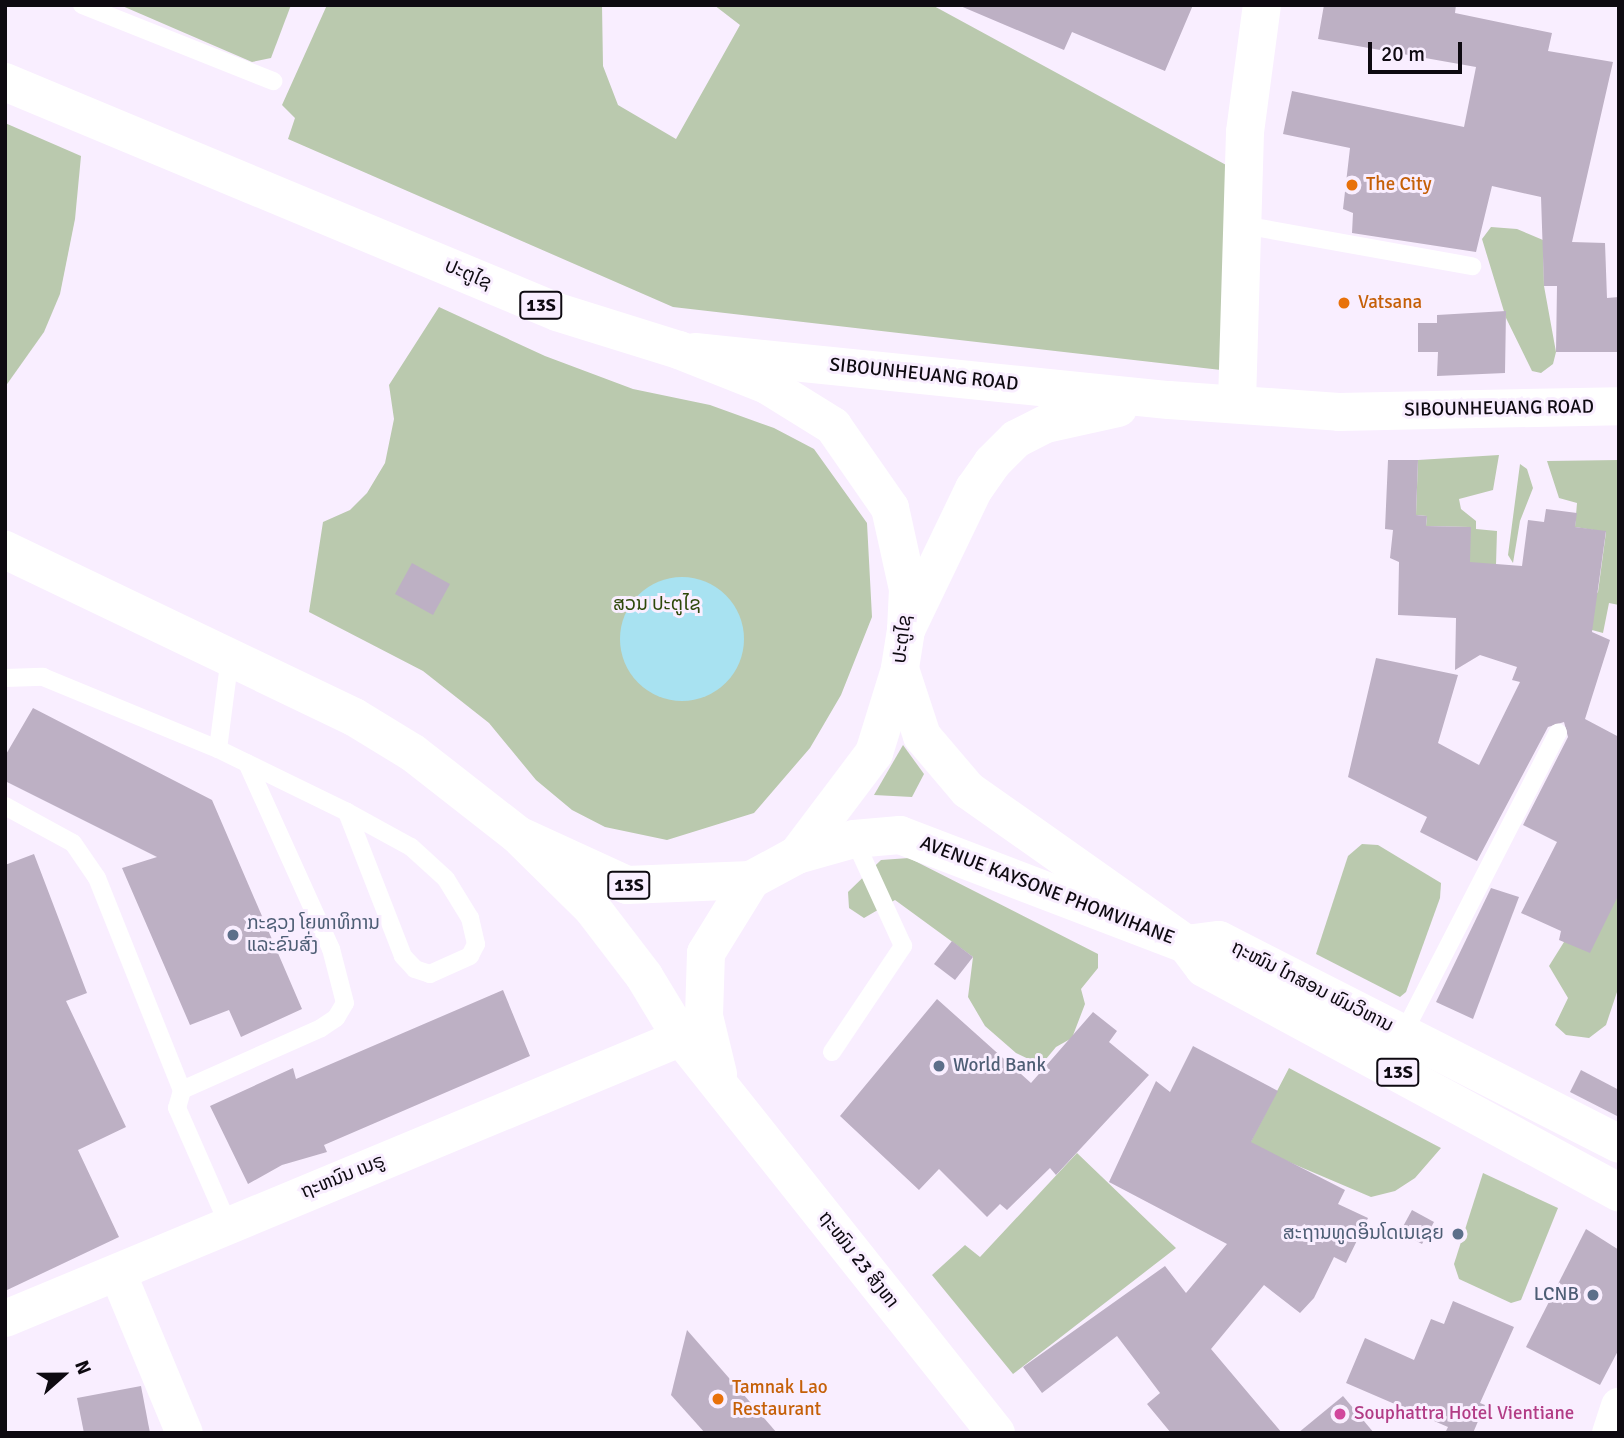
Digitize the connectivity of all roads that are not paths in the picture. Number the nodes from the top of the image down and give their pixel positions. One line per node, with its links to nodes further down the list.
1 (82, 5): 3 (lane)
2 (1262, 5): 5 (main road)
3 (273, 81)
4 (5, 82): 7 (main road, ປະຕູໄຊ / 13S)
5 (1243, 225): 6 (lane); 9 (main road)
6 (1472, 265)
7 (679, 350): 8 (main road, SIBOUNHEUANG ROAD); 12 (main road, ປະຕູໄຊ / 13S)
8 (1169, 400): 9 (main road, SIBOUNHEUANG ROAD); 12 (main road, SIBOUNHEUANG ROAD)
9 (1237, 402): 10 (main road, SIBOUNHEUANG ROAD)
10 (1619, 407)
11 (5, 550): 13 (main road, ປະຕູໄຊ / 13S)
12 (906, 630): 14 (main road, ປະຕູໄຊ / 13S)
13 (230, 657): 17 (lane); 21 (main road, ປະຕູໄຊ / 13S)
14 (900, 668): 23 (main road, ປະຕູໄຊ / 13S); 25 (main road, AVENUE KAYSONE PHOMVIHANE / 13S)
15 (5, 678): 17 (lane)
16 (1558, 732): 27 (lane)
17 (218, 750): 18 (lane)
18 (247, 763): 20 (lane); 31 (lane)
19 (5, 806): 31 (lane)
20 (347, 812): 20 (lane)
21 (518, 835): 24 (main road, ປະຕູໄຊ / 13S); 26 (main road, ຖະໜົນ 23 ສິງຫາ)
22 (854, 839): 23 (main road, AVENUE KAYSONE PHOMVIHANE / 13S); 25 (main road, AVENUE KAYSONE PHOMVIHANE / 13S); 28 (lane)
23 (797, 855): 24 (main road, ປະຕູໄຊ / 13S)
24 (751, 880): 30 (main road, ຖະໜົນ 23 ສິງຫາ)
25 (1186, 944): 27 (main road, ຖະໜົນ ໄກສອນ ພົມວິຫານ / 13S); 29 (main road, ຖະໜົນ ໄກສອນ ພົມວິຫານ / 13S)
26 (681, 1037): 30 (main road, ຖະໜົນ 23 ສິງຫາ); 34 (street, ຖະຫນົນ ເນຣູ)
27 (1419, 1042): 29 (main road); 32 (main road, ຖະໜົນ ໄກສອນ ພົມວິຫານ / 13S)
28 (832, 1052)
29 (1421, 1085): 33 (main road, ຖະໜົນ ໄກສອນ ພົມວິຫານ / 13S)
30 (721, 1087): 39 (main road, ຖະໜົນ 23 ສິງຫາ)
31 (182, 1090): 34 (lane)
32 (1619, 1144)
33 (1619, 1192)
34 (228, 1224): 35 (street, ຖະຫນົນ ເນຣູ)
35 (117, 1272): 36 (street, ຖະຫນົນ ເນຣູ); 38 (street)
36 (5, 1318)
37 (1619, 1405): 40 (street)
38 (184, 1433)
39 (996, 1433)
40 (1610, 1433)

